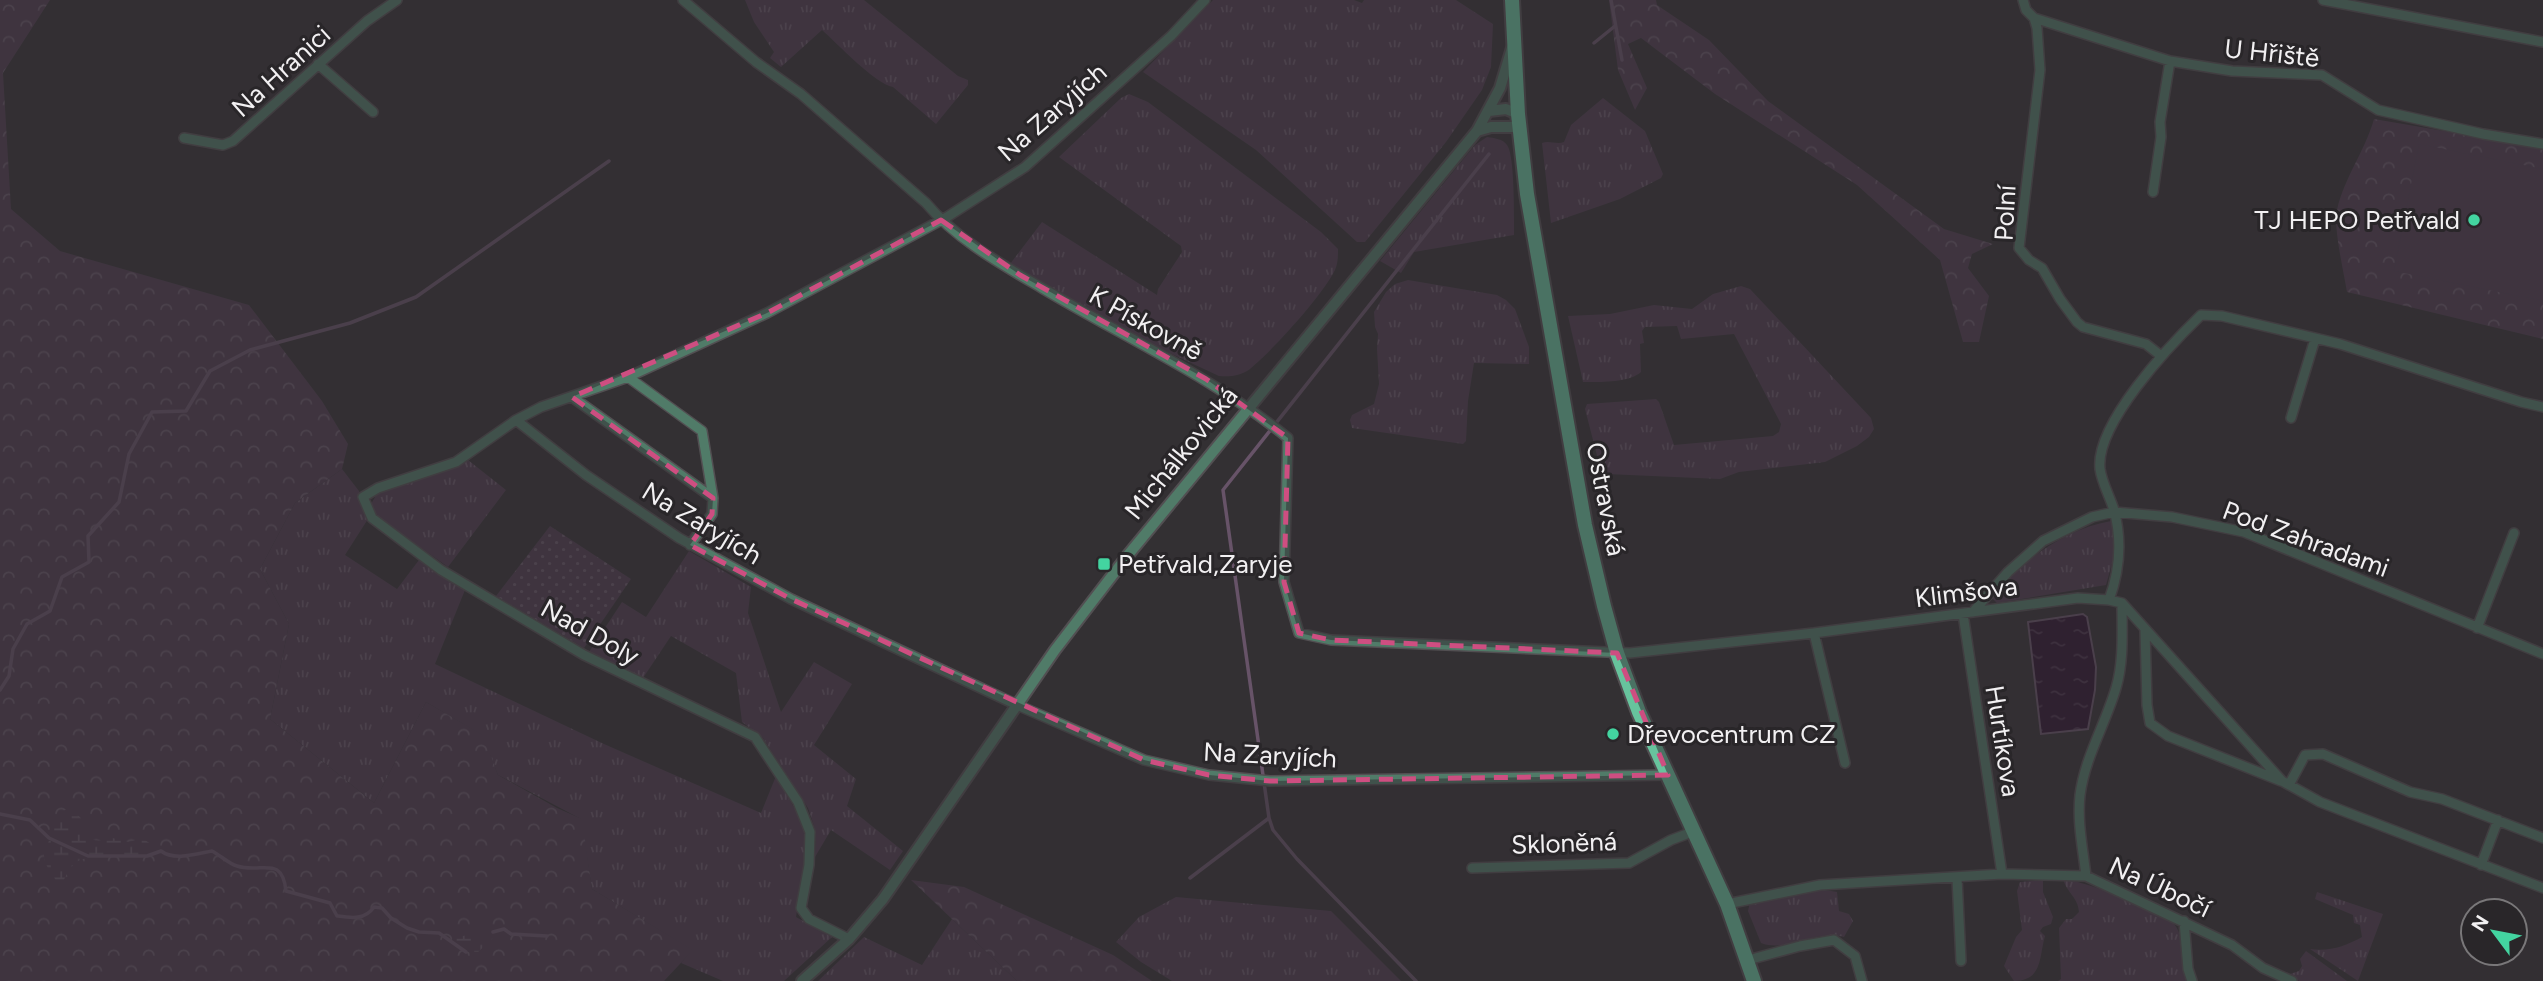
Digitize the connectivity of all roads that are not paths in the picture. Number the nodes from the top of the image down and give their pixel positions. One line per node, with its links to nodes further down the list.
1 (397, 0): 11 (street, Na Hranici)
2 (683, 0): 19 (street, K Pískovně)
3 (1205, 0): 19 (street, Na Zaryjích)
4 (1512, 0): 8 (main road, Ostravská)
5 (2023, 0): 7 (street, Polní)
6 (2323, 0): 9 (street)
7 (2034, 18): 10 (street, U Hřiště); 21 (street, Polní)
8 (1514, 38): 12 (street, Michálkovická); 14 (main road, Ostravská)
9 (2543, 42)
10 (2170, 61): 17 (street, U Hřiště); 18 (street)
11 (318, 64): 13 (street); 16 (street, Na Hranici)
12 (1489, 111): 14 (street); 15 (street, Michálkovická)
13 (373, 112)
14 (1519, 120): 15 (street); 38 (main road, Ostravská)
15 (1477, 131): 24 (street, Michálkovická)
16 (184, 138)
17 (2543, 144)
18 (2153, 192)
19 (941, 220): 22 (street, Na Zaryjích); 24 (street, K Pískovně)
20 (2315, 339): 21 (street); 25 (street); 26 (street)
21 (2161, 355): 29 (street)
22 (628, 377): 23 (street, Na Zaryjích); 28 (street)
23 (572, 397): 27 (street, Na Zaryjích); 28 (street)
24 (1248, 406): 38 (street, K Pískovně); 40 (street, Michálkovická)
25 (2543, 407)
26 (2291, 418)
27 (516, 421): 31 (street, Na Zaryjích); 55 (street, Nad Doly)
28 (713, 498): 31 (street)
29 (2114, 512): 32 (street); 34 (street); 35 (street, Pod Zahradami)
30 (2514, 533): 35 (street)
31 (690, 545): 40 (street, Na Zaryjích)
32 (2109, 600): 33 (street, Klimšova); 34 (street, Klimšova)
33 (2122, 603): 36 (street); 50 (street)
34 (1968, 613): 37 (street, Klimšova); 49 (street, Hurtíkova)
35 (2477, 628): 39 (street, Pod Zahradami)
36 (2145, 630): 43 (street); 43 (street)
37 (1814, 633): 38 (street, Klimšova); 41 (street)
38 (1616, 653): 42 (main road, Ostravská)
39 (2543, 654)
40 (1017, 705): 42 (street, Na Zaryjích); 55 (street, Michálkovická)
41 (1845, 763)
42 (1668, 775): 45 (main road, Ostravská)
43 (2286, 783): 44 (street); 47 (street)
44 (2498, 820): 46 (street); 47 (street)
45 (1692, 832): 48 (street, Skloněná); 53 (main road, Ostravská)
46 (2543, 838)
47 (2481, 865): 52 (street)
48 (1472, 868)
49 (2002, 874): 50 (street, Na Úbočí); 51 (street, Na Úbočí)
50 (2086, 876): 54 (street, Na Úbočí)
51 (1957, 878): 53 (street, Na Úbočí); 57 (street)
52 (2543, 888)
53 (1727, 904): 56 (main road, Ostravská)
54 (2184, 920): 61 (street); 62 (street, Na Úbočí)
55 (849, 939): 58 (street, Michálkovická)
56 (1748, 960): 59 (main road, Ostravská); 60 (street)
57 (1961, 961)
58 (802, 981)
59 (1754, 981)
60 (1862, 981)
61 (2192, 981)
62 (2292, 981)

